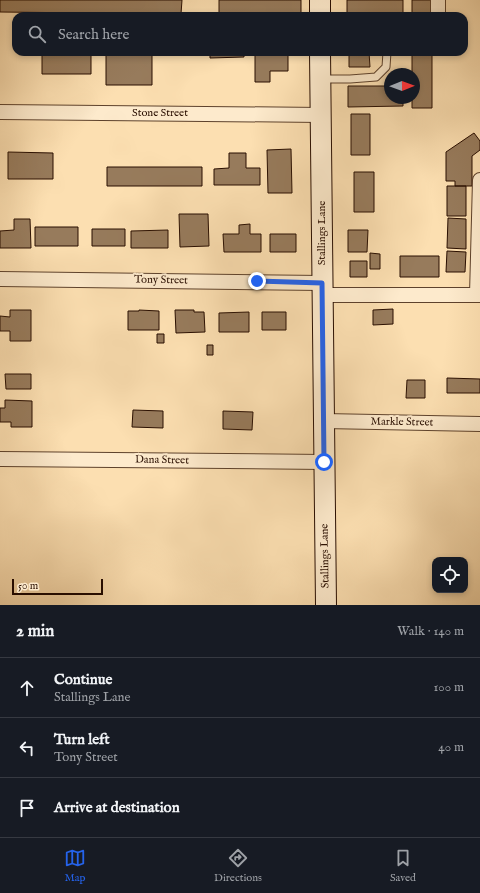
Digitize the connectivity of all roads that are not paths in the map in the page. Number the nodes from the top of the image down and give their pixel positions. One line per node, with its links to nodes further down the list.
1 (320, 0): 3 (street)
2 (438, 0): 4 (street)
3 (320, 12)
4 (438, 12)
5 (320, 56): 7 (street, Stallings Lane)
6 (387, 56): 7 (lane)
7 (320, 79): 9 (street, Stallings Lane)
8 (0, 112): 9 (street, Stone Street)
9 (321, 115): 12 (street, Stallings Lane)
10 (480, 180): 13 (street)
11 (0, 279): 12 (street, Tony Street)
12 (322, 289): 13 (street, Tony Street); 14 (street, Stallings Lane)
13 (479, 295)
14 (324, 421): 15 (street, Markle Street); 17 (street, Stallings Lane)
15 (480, 424)
16 (0, 459): 17 (street, Dana Street)
17 (324, 462): 18 (street, Stallings Lane)
18 (326, 605)

